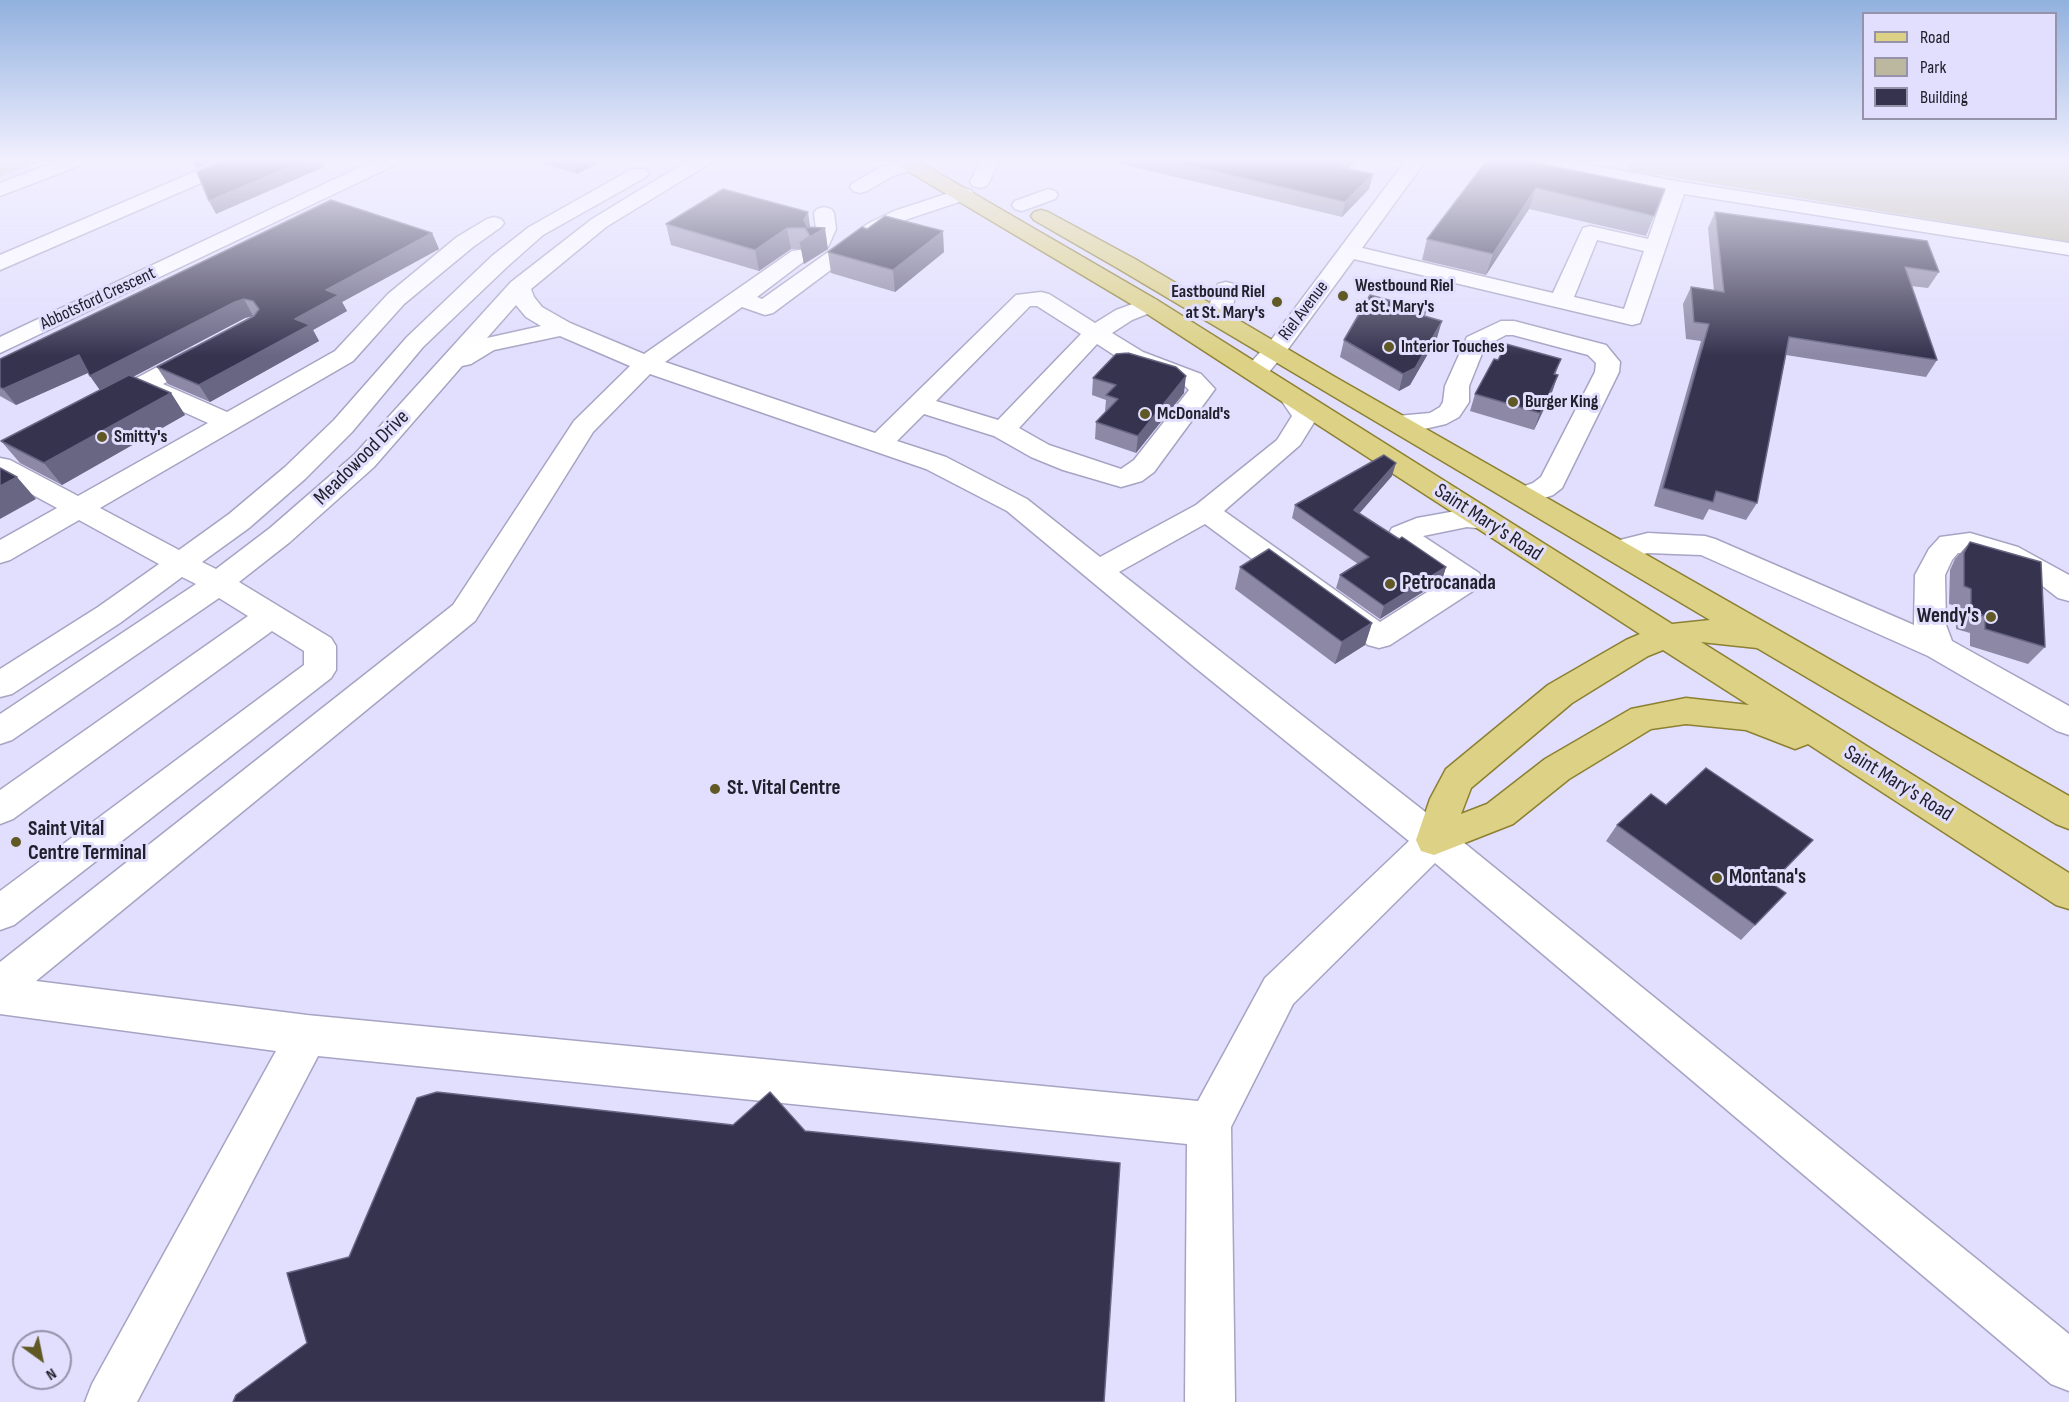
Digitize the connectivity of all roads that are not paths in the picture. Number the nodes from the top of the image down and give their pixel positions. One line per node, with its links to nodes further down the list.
1 (87, 225): 21 (street)
2 (253, 225): 31 (street, Abbotsford Crescent)
3 (490, 225): 40 (street)
4 (507, 225): 14 (street)
5 (543, 225): 14 (street, Meadowood Drive)
6 (596, 225): 22 (street, Meadowood Drive)
7 (826, 225): 16 (street)
8 (879, 225): 24 (street)
9 (1028, 225): 26 (main road, Saint Mary's Road)
10 (1057, 225): 27 (main road, Saint Mary's Road)
11 (1367, 225): 17 (street, Riel Avenue)
12 (1663, 225): 18 (street)
13 (1920, 225): 19 (street)
14 (536, 231): 53 (street, Meadowood Drive)
15 (1330, 236): 17 (street)
16 (820, 242)
17 (1352, 246): 25 (street); 32 (street, Riel Avenue)
18 (1656, 247): 25 (street); 25 (street)
19 (2069, 249)
20 (800, 256): 24 (street)
21 (0, 263)
22 (519, 287): 28 (street); 34 (street, Meadowood Drive)
23 (1226, 289): 27 (street)
24 (739, 298): 33 (street)
25 (1561, 301)
26 (1149, 306): 29 (street); 35 (main road, Saint Mary's Road)
27 (1227, 323): 32 (main road, Saint Mary's Road)
28 (562, 328): 33 (street); 34 (street)
29 (1095, 334): 38 (street); 42 (street); 42 (street)
30 (224, 341): 36 (street)
31 (0, 346)
32 (1274, 351): 35 (street, Riel Avenue); 41 (main road, Saint Mary's Road)
33 (646, 364): 43 (street); 70 (street)
34 (446, 369): 55 (street, Meadowood Drive)
35 (1255, 373): 37 (main road, Saint Mary's Road)
36 (143, 384): 39 (street); 40 (street)
37 (1292, 398): 46 (main road, Saint Mary's Road); 48 (street)
38 (919, 404): 42 (street); 43 (street)
39 (92, 411)
40 (228, 422): 47 (street)
41 (1395, 422): 45 (main road, Saint Mary's Road); 45 (street)
42 (1008, 433)
43 (879, 444): 54 (street)
44 (7, 459): 47 (street)
45 (1524, 496): 46 (main road); 51 (main road, Saint Mary's Road)
46 (1454, 500): 49 (main road, Saint Mary's Road)
47 (77, 508): 52 (street); 53 (street)
48 (1206, 511): 49 (street); 54 (street)
49 (1485, 520): 50 (main road, Saint Mary's Road)
50 (1524, 545): 51 (main road); 58 (main road, Saint Mary's Road)
51 (1618, 550): 59 (main road, Saint Mary's Road); 60 (street)
52 (0, 553)
53 (181, 564): 55 (street); 61 (street, Meadowood Drive)
54 (1098, 571): 67 (street)
55 (217, 583): 57 (street); 63 (street, Meadowood Drive)
56 (2069, 591): 60 (street)
57 (271, 616): 65 (street); 69 (street)
58 (1666, 636): 59 (main road); 64 (main road, Saint Mary's Road); 67 (main road)
59 (1772, 640): 66 (main road, Saint Mary's Road)
60 (1939, 648): 62 (street)
61 (0, 685)
62 (2069, 722)
63 (0, 731)
64 (1876, 770): 67 (main road); 68 (main road, Saint Mary's Road)
65 (0, 809)
66 (2069, 814)
67 (1434, 840): 73 (street); 74 (street)
68 (2069, 892)
69 (0, 914)
70 (0, 986)
71 (0, 995): 72 (street)
72 (307, 1035): 73 (street); 75 (street)
73 (1209, 1124): 76 (street)
74 (2069, 1366)
75 (110, 1402)
76 (1210, 1402)

